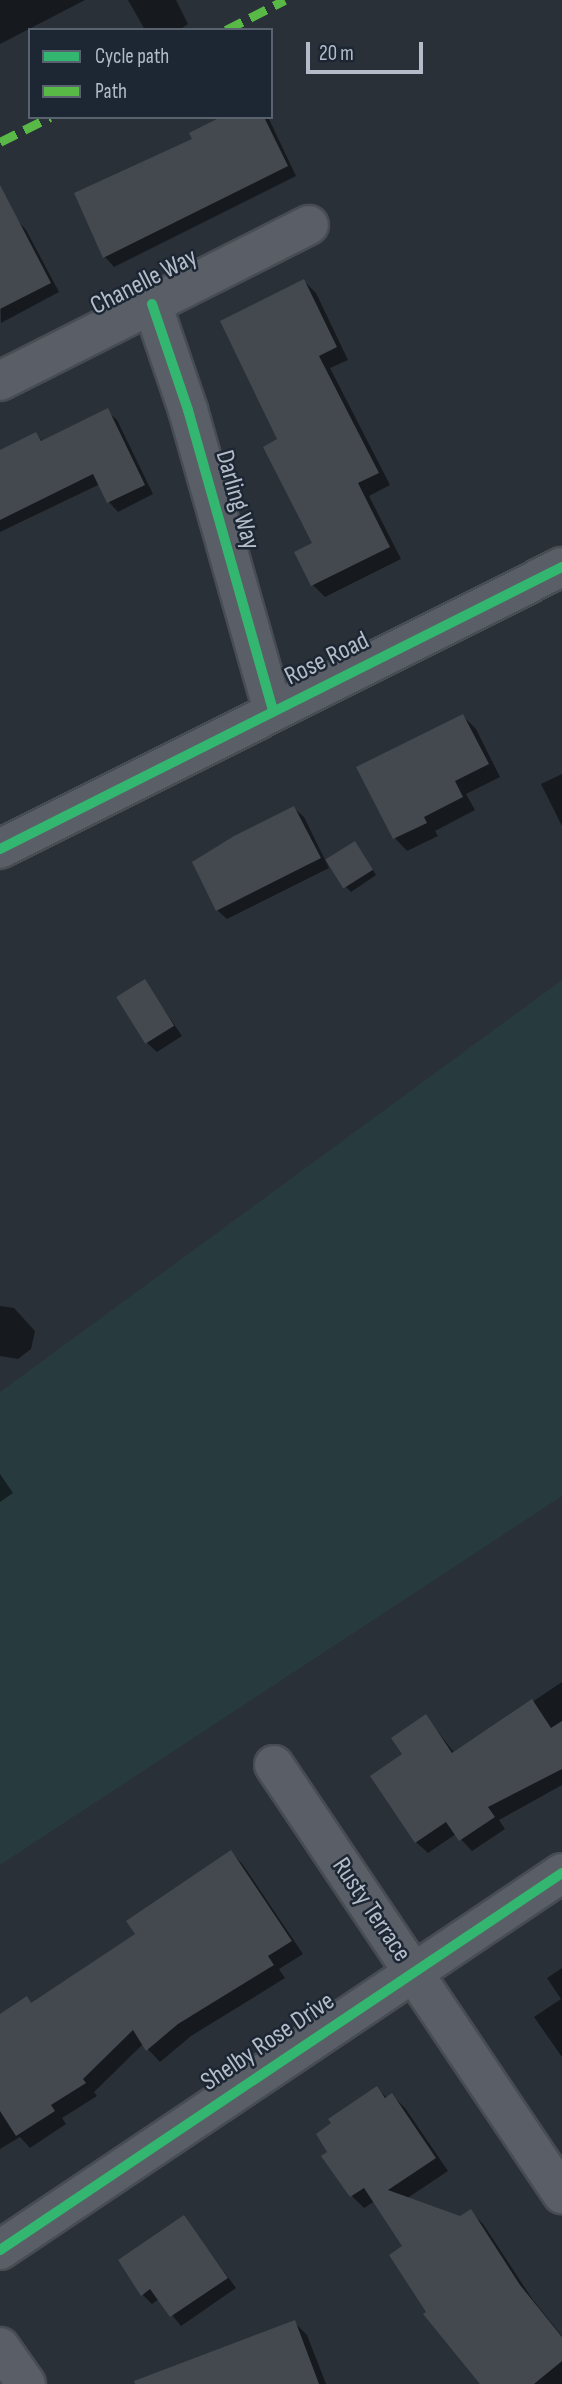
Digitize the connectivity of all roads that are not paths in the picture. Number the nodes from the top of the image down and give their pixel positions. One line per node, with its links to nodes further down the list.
1 (309, 225): 2 (street, Chanelle Way)
2 (152, 304): 3 (street, Chanelle Way); 5 (street, Darling Way)
3 (0, 381)
4 (562, 567): 5 (street, Rose Road)
5 (273, 711): 6 (street, Rose Road)
6 (0, 849)
7 (274, 1765): 9 (street, Rusty Terrace)
8 (562, 1874): 9 (street, Shelby Rose Drive)
9 (413, 1973): 10 (street, Rusty Terrace); 11 (street, Shelby Rose Drive)
10 (562, 2194)
11 (0, 2250)
12 (0, 2347): 13 (street)
13 (26, 2384)

